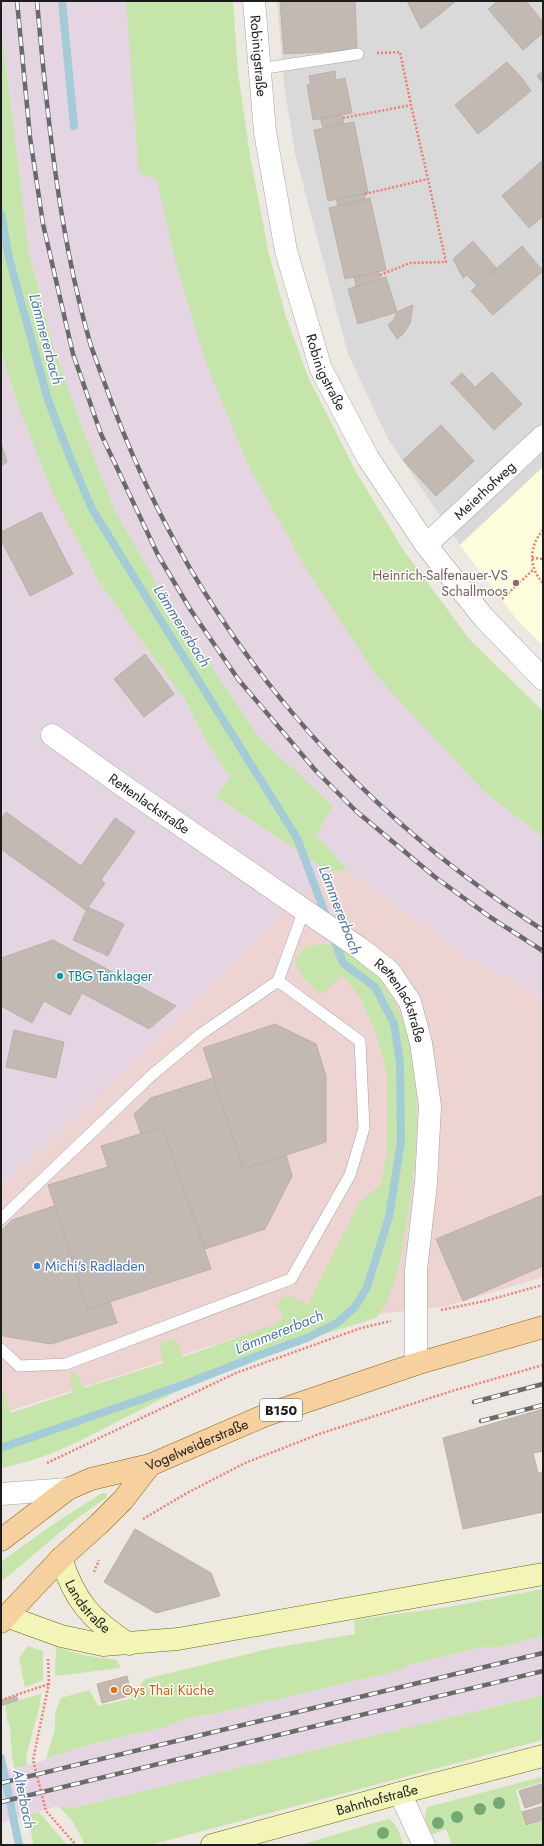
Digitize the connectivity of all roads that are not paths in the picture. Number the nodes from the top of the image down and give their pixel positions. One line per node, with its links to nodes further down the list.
1 (254, 1): 3 (street, Robinigstraße)
2 (358, 54): 3 (lane)
3 (259, 69): 5 (street, Robinigstraße)
4 (543, 436): 5 (street, Meierhofweg)
5 (426, 545): 6 (street, Robinigstraße)
6 (543, 679)
7 (52, 735): 8 (street, Rettenlackstraße)
8 (311, 914): 9 (lane); 13 (street, Rettenlackstraße)
9 (278, 981): 10 (lane); 12 (lane)
10 (1, 1219)
11 (543, 1327): 13 (main road, Vogelweiderstraße / B150)
12 (1, 1349)
13 (416, 1364): 14 (main road, Vogelweiderstraße / B150)
14 (150, 1465): 15 (main road, Vogelweiderstraße / B150); 18 (main road, B150)
15 (68, 1489): 16 (street); 17 (main road, Vogelweiderstraße / B150)
16 (1, 1494)
17 (1, 1540)
18 (61, 1558): 20 (main road, B150); 21 (main road, Landstraße)
19 (543, 1574): 21 (main road)
20 (3, 1618): 21 (main road)
21 (129, 1644)
22 (543, 1756): 23 (main road, Bahnhofstraße)
23 (400, 1793): 24 (main road, Bahnhofstraße); 26 (street)
24 (257, 1839): 25 (main road, Bahnhofstraße)
25 (212, 1845)
26 (424, 1845)

